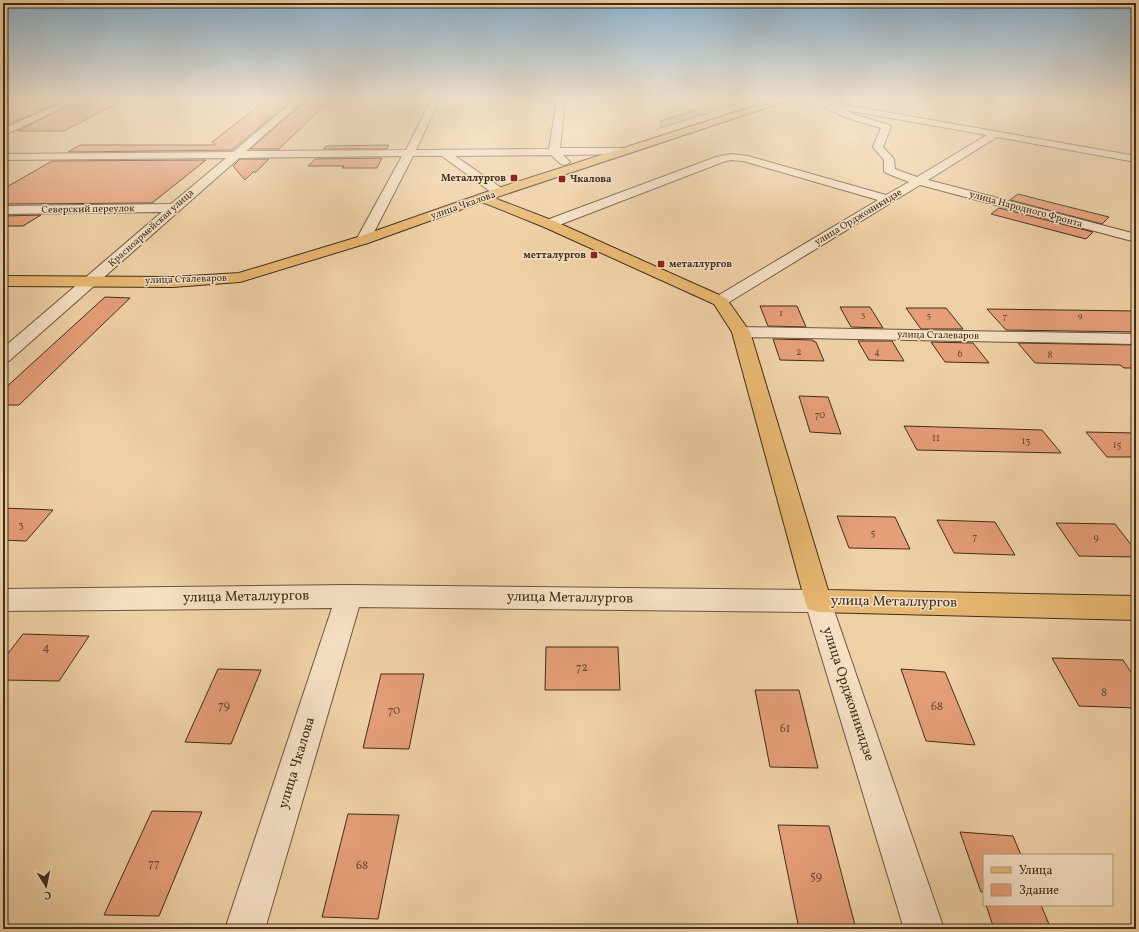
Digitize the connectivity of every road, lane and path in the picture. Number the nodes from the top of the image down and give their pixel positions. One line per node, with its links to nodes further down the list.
1 (248, 143): 12 (street, Красноармейская улица)
2 (414, 143): 10 (street)
3 (555, 143): 9 (street)
4 (648, 143): 8 (main road, улица Чкалова)
5 (879, 143): 16 (street, улица Народного Фронта)
6 (980, 143): 16 (street, улица Орджоникидзе)
7 (1049, 143): 14 (street)
8 (625, 151): 9 (street); 15 (main road, улица Чкалова)
9 (554, 152): 11 (street); 15 (street)
10 (409, 154): 11 (street); 12 (street); 23 (street)
11 (446, 154): 17 (street)
12 (234, 155): 13 (street); 19 (street, Красноармейская улица)
13 (3, 158)
14 (1136, 159)
15 (571, 168): 17 (main road, улица Чкалова)
16 (917, 181): 18 (street, улица Орджоникидзе); 22 (street, улица Народного Фронта)
17 (491, 195): 21 (main road); 23 (main road, улица Чкалова)
18 (886, 199): 21 (street); 26 (street, улица Орджоникидзе)
19 (172, 208): 20 (street, Северский переулок); 24 (street, Красноармейская улица)
20 (3, 210)
21 (549, 224): 26 (main road)
22 (1136, 238)
23 (363, 240): 24 (main road, улица Сталеваров)
24 (93, 281): 25 (main road, улица Сталеваров); 29 (street, Красноармейская улица)
25 (3, 282)
26 (720, 301): 27 (main road, улица Орджоникидзе)
27 (741, 332): 28 (street, улица Сталеваров); 32 (main road, улица Орджоникидзе)
28 (1136, 339)
29 (3, 357)
30 (349, 596): 31 (street, улица Металлургов); 32 (street, улица Металлургов); 34 (street, улица Чкалова)
31 (3, 600)
32 (818, 601): 33 (main road, улица Металлургов); 35 (street, улица Орджоникидзе)
33 (1136, 608)
34 (245, 929)
35 (924, 929)

